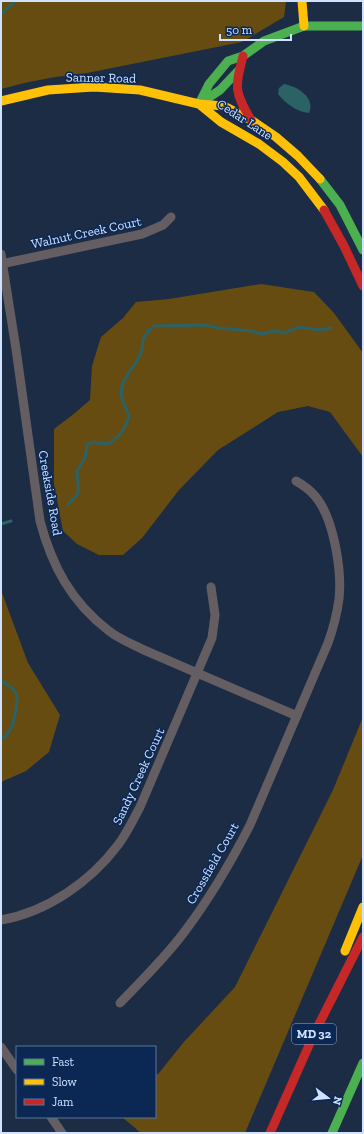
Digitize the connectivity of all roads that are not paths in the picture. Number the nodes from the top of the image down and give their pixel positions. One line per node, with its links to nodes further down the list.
1 (302, 1): 2 (main road)
2 (304, 26): 3 (main road); 4 (main road)
3 (363, 26)
4 (243, 56): 5 (main road); 7 (main road)
5 (240, 70): 7 (main road); 8 (main road)
6 (1, 101): 7 (main road, Sanner Road)
7 (200, 104): 8 (main road, Cedar Lane); 13 (main road, Cedar Lane)
8 (251, 120): 10 (main road, Cedar Lane)
9 (171, 217): 12 (street, Walnut Creek Court)
10 (363, 250)
11 (1, 254): 12 (street, Creekside Road)
12 (2, 264): 16 (street, Creekside Road)
13 (363, 286)
14 (296, 481): 17 (street, Crossfield Court)
15 (211, 587): 16 (street, Sandy Creek Court)
16 (197, 674): 17 (street, Creekside Road); 19 (street, Sandy Creek Court)
17 (297, 716): 21 (street, Crossfield Court)
18 (363, 907): 25 (main road)
19 (1, 920)
20 (363, 937): 25 (main road, MD 32)
21 (120, 1003)
22 (1, 1047): 24 (street)
23 (363, 1063): 30 (main road)
24 (16, 1069)
25 (284, 1098): 29 (main road, MD 32)
26 (356, 1102): 31 (main road)
27 (52, 1118): 28 (street)
28 (62, 1133)
29 (270, 1133)
30 (332, 1133)
31 (338, 1133)

